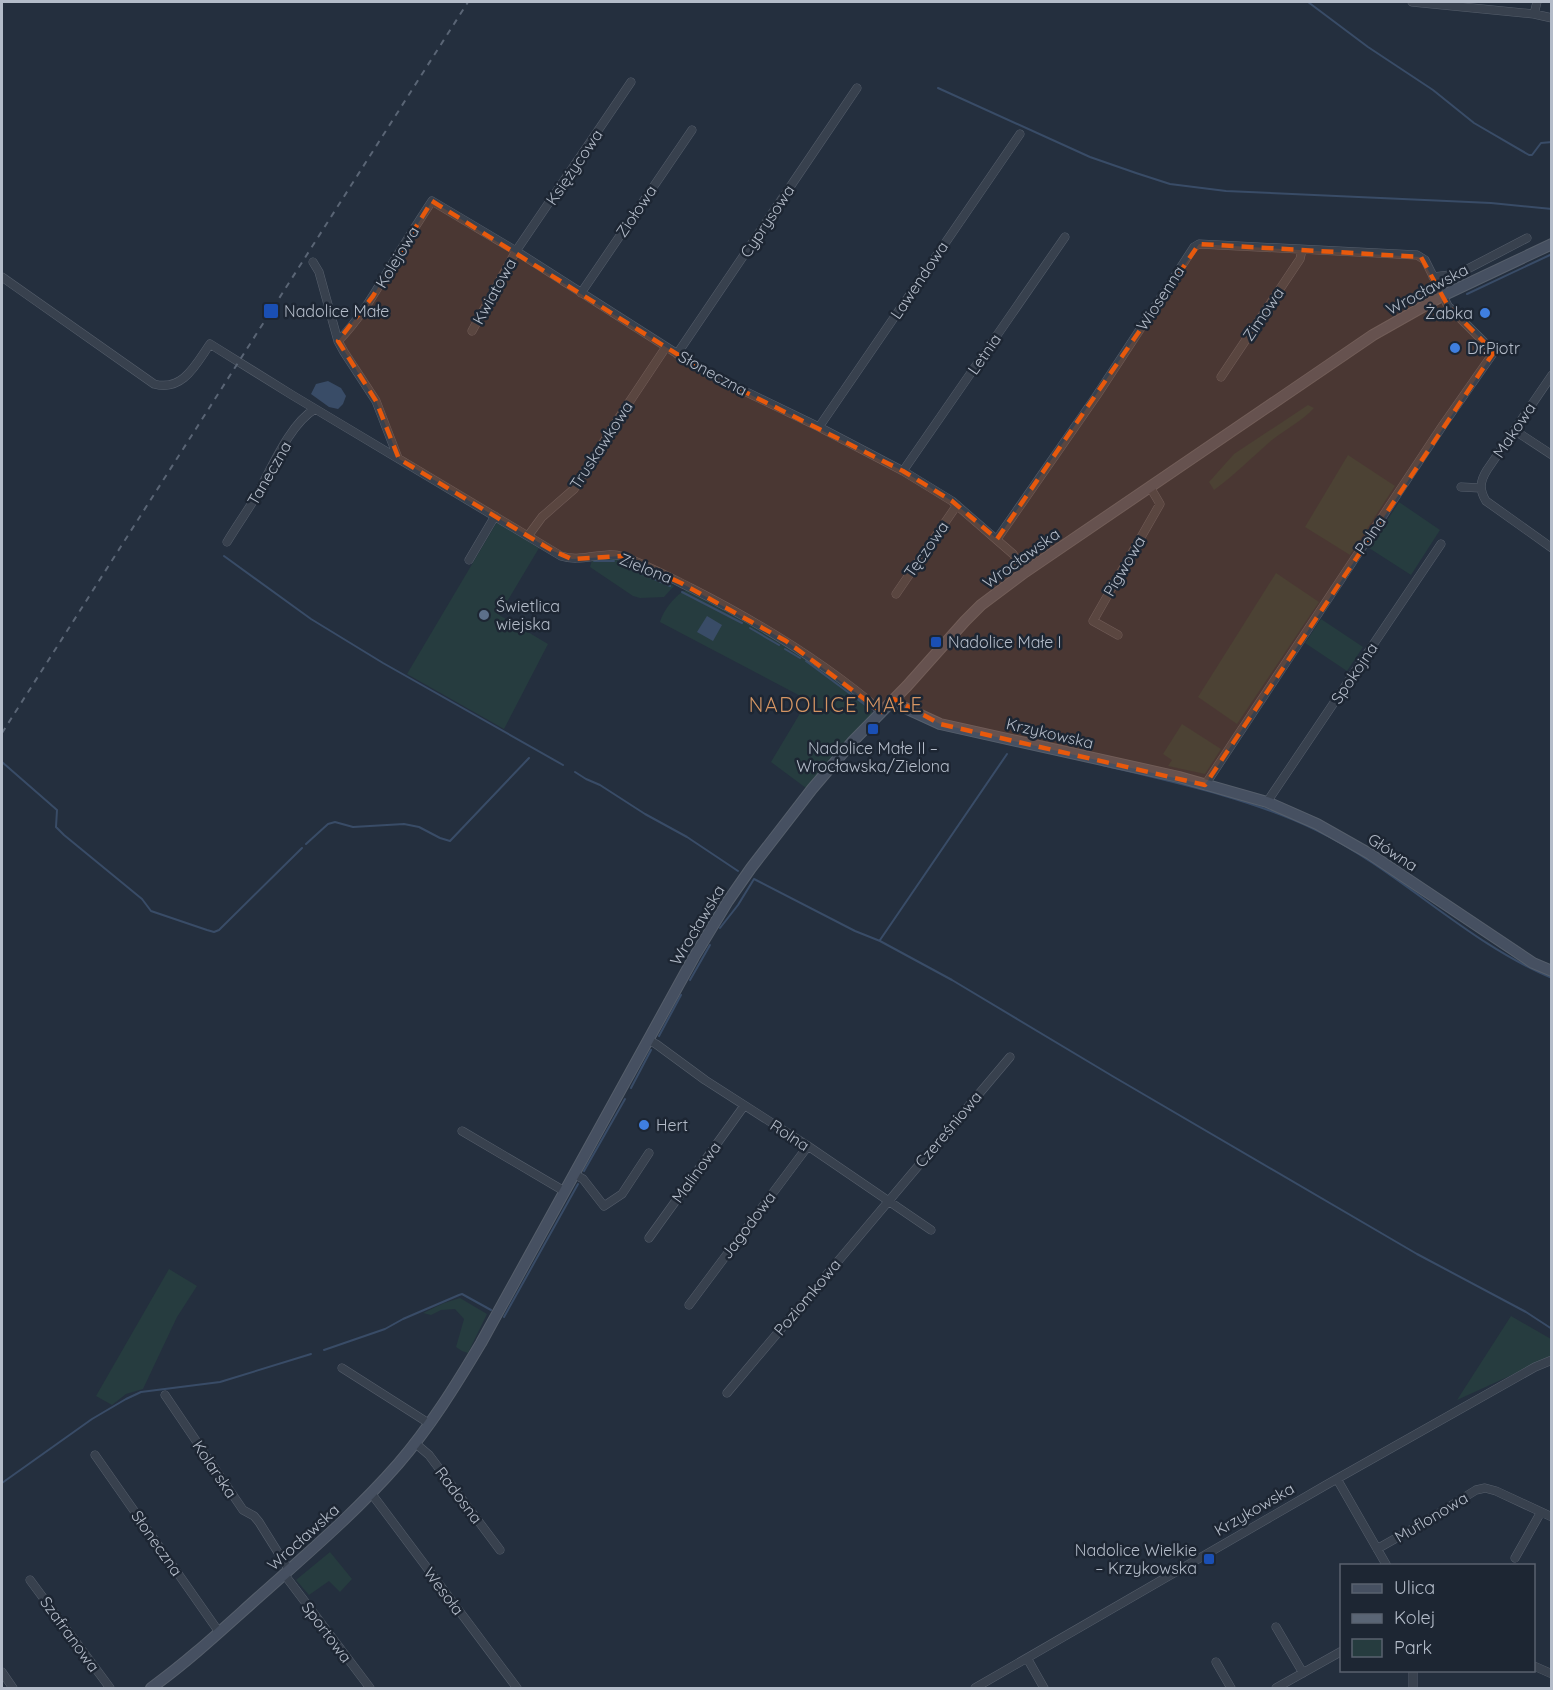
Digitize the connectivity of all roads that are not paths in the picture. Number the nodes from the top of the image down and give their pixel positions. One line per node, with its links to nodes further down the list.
1 (1412, 2): 3 (street)
2 (1537, 2): 3 (street)
3 (1534, 14): 4 (street)
4 (1551, 18)
5 (631, 82): 13 (street, Księżycowa)
6 (857, 88): 23 (street, Cyprysowa)
7 (692, 130): 18 (street, Ziołowa)
8 (1020, 134): 27 (street, Lawendowa)
9 (432, 201): 13 (street, Słoneczna); 21 (street, Kolejowa)
10 (1065, 237): 31 (street, Letnia)
11 (1527, 238): 17 (street)
12 (1551, 244): 19 (street, Wrocławska)
13 (516, 250): 18 (street, Słoneczna); 20 (street, Kwiatowa)
14 (1302, 250): 17 (street, Wiosenna); 25 (street, Zimowa); 38 (street, Wiosenna)
15 (313, 262): 21 (street)
16 (2, 277): 26 (street, Zielona)
17 (1433, 277): 19 (street, Wiosenna)
18 (580, 293): 22 (street, Słoneczna)
19 (1442, 296): 32 (street, Wrocławska); 48 (street, Polna)
20 (472, 331)
21 (338, 341): 30 (street)
22 (666, 348): 23 (street, Słoneczna); 37 (street, Truskawkowa)
23 (677, 354): 27 (street, Słoneczna)
24 (1551, 375): 28 (street, Makowa)
25 (1221, 377)
26 (315, 409): 30 (street, Zielona); 39 (street, Taneczna)
27 (819, 427): 31 (street, Słoneczna)
28 (1514, 430): 29 (street); 34 (street, Makowa)
29 (1551, 455)
30 (399, 459): 36 (street, Zielona)
31 (903, 471): 35 (street, Słoneczna)
32 (1150, 486): 43 (street, Wrocławska); 45 (street, Pigwowa)
33 (1461, 487): 34 (street)
34 (1480, 488): 41 (street)
35 (957, 505): 38 (street, Słoneczna); 44 (street, Tęczowa)
36 (495, 516): 37 (street, Zielona); 42 (street)
37 (528, 536): 47 (street, Zielona)
38 (997, 539): 43 (street)
39 (227, 542)
40 (1441, 544): 49 (street, Spokojna)
41 (1551, 548)
42 (469, 560)
43 (1025, 572): 46 (street, Wrocławska)
44 (896, 594)
45 (1118, 635)
46 (894, 699): 47 (street, Wrocławska); 48 (street, Krzykowska)
47 (882, 712): 51 (street, Wrocławska)
48 (1205, 784): 49 (street, Główna)
49 (1267, 802): 50 (street, Główna)
50 (1551, 971)
51 (646, 1043): 53 (street, Rolna); 57 (street, Wrocławska)
52 (1010, 1057): 59 (street, Czereśniowa)
53 (744, 1106): 55 (street, Rolna); 61 (street, Malinowa)
54 (462, 1131): 58 (street)
55 (808, 1146): 59 (street, Rolna); 62 (street, Jagodowa)
56 (649, 1153): 57 (street)
57 (574, 1174): 58 (street, Wrocławska)
58 (564, 1191): 67 (street, Wrocławska)
59 (887, 1201): 60 (street, Rolna); 65 (street, Poziomkowa)
60 (931, 1230)
61 (649, 1238)
62 (689, 1305)
63 (1551, 1360): 70 (street, Krzykowska)
64 (342, 1368): 67 (street)
65 (727, 1393)
66 (165, 1395): 78 (street, Kolarska)
67 (430, 1424): 68 (street, Wrocławska)
68 (415, 1443): 71 (street, Wrocławska); 75 (street, Radosna)
69 (96, 1455): 81 (street, Słoneczna)
70 (1337, 1479): 74 (street); 83 (street, Krzykowska)
71 (371, 1494): 78 (street, Wrocławska); 94 (street, Wesoła)
72 (1541, 1512): 73 (street, Muflonowa); 74 (street, Muflonowa); 76 (street)
73 (1551, 1517)
74 (1377, 1549): 77 (street)
75 (500, 1550)
76 (1515, 1558)
77 (1386, 1564)
78 (287, 1572): 81 (street, Wrocławska); 93 (street, Sportowa)
79 (30, 1580): 91 (street, Szafranowa)
80 (1276, 1627): 89 (street)
81 (219, 1632): 92 (street, Wrocławska)
82 (1340, 1652): 89 (street)
83 (1027, 1658): 95 (street, Krzykowska); 96 (street)
84 (1216, 1662): 97 (street)
85 (1535, 1667): 88 (street)
86 (2, 1672): 90 (street)
87 (1413, 1672): 99 (street)
88 (1551, 1672)
89 (1304, 1673): 98 (street)
90 (13, 1689)
91 (110, 1689)
92 (151, 1689)
93 (370, 1689)
94 (518, 1689)
95 (975, 1689)
96 (1044, 1689)
97 (1231, 1689)
98 (1276, 1689)
99 (1413, 1689)

